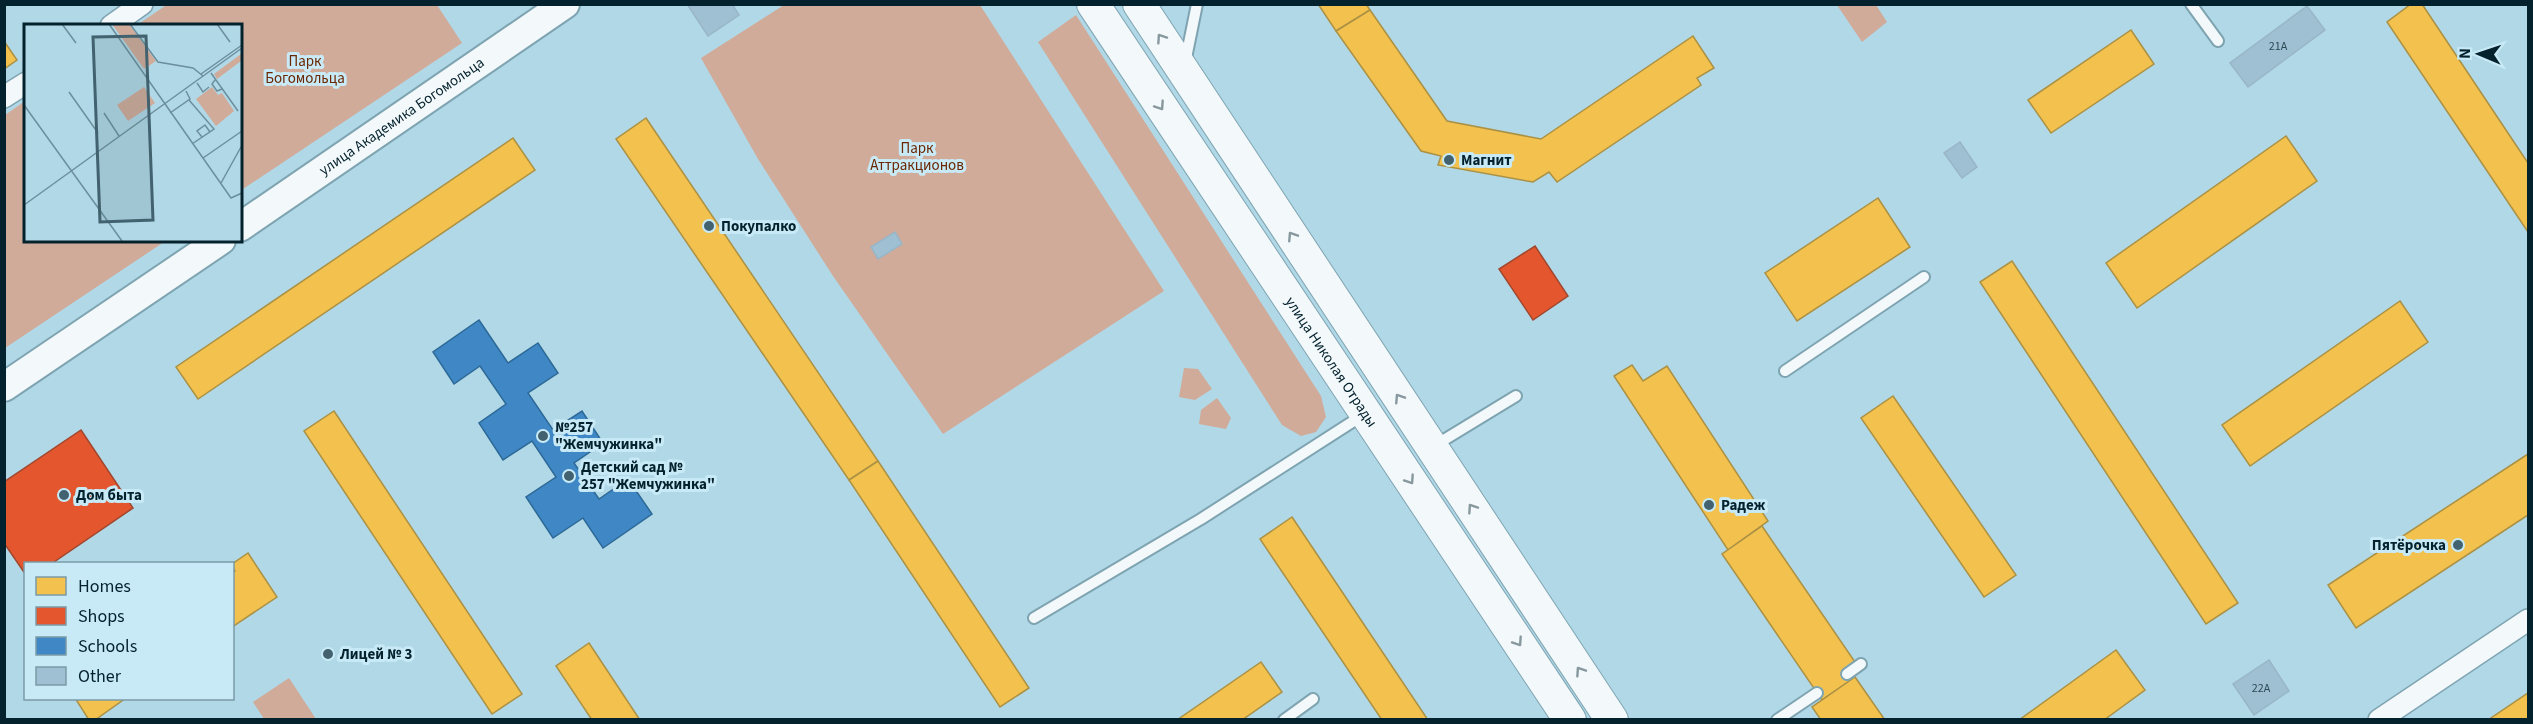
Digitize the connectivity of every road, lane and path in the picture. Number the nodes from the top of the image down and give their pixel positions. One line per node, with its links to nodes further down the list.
1 (142, 4): 7 (street)
2 (564, 4): 12 (street, улица Академика Богомольца)
3 (1093, 4): 18 (main road, улица Николая Отрады, one-way to 18)
4 (1139, 4): 9 (main road, one-way to 4)
5 (1197, 4): 9 (lane)
6 (2191, 4): 8 (lane)
7 (114, 24)
8 (2218, 42)
9 (1184, 72): 19 (main road, one-way to 9)
10 (24, 84): 11 (street)
11 (4, 97)
12 (242, 226)
13 (218, 242): 16 (street)
14 (1924, 277): 15 (lane)
15 (1785, 371)
16 (4, 387)
17 (1516, 396): 19 (lane)
18 (1366, 414): 20 (lane); 27 (main road, улица Николая Отрады, one-way to 27)
19 (1432, 447): 28 (main road, one-way to 19)
20 (1034, 618)
21 (2529, 620): 30 (street)
22 (1861, 664): 23 (lane)
23 (1847, 674)
24 (1817, 693): 29 (lane)
25 (1313, 699): 26 (lane)
26 (1284, 720)
27 (1570, 720)
28 (1612, 720)
29 (1777, 720)
30 (2379, 720)

